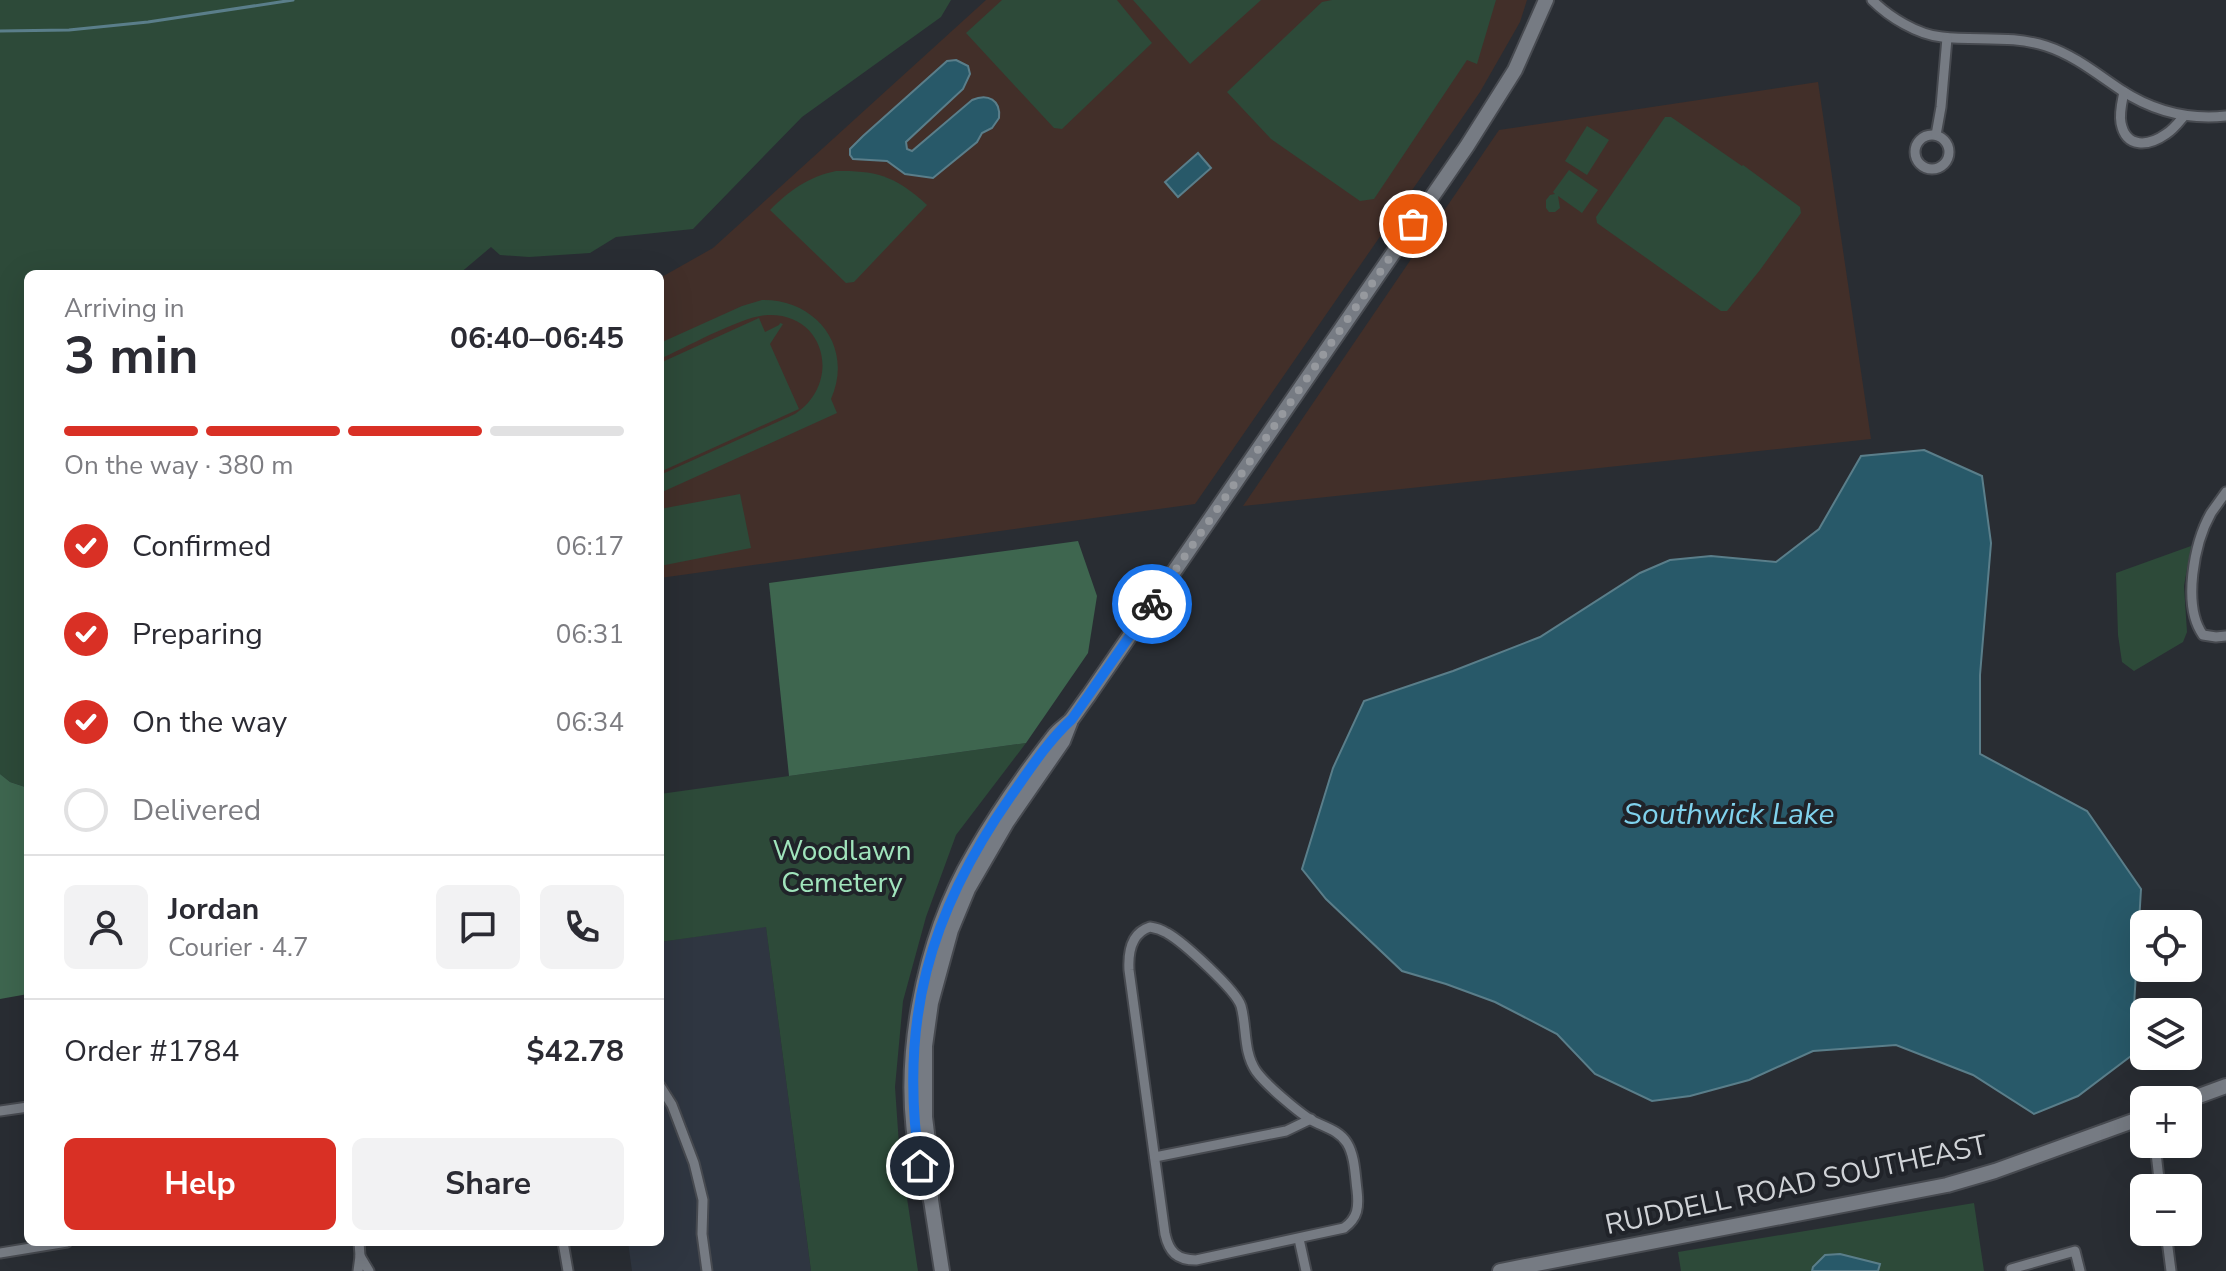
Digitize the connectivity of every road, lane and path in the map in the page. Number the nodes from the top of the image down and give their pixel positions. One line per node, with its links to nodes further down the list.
1 (1546, 0): 30 (street)
2 (1872, 0): 3 (street)
3 (1947, 38): 4 (street); 7 (street)
4 (2124, 92): 5 (street); 5 (street)
5 (2184, 116): 6 (street)
6 (2226, 116)
7 (1936, 135)
8 (2226, 492): 9 (street)
9 (2226, 636)
10 (2226, 1086): 12 (street)
11 (664, 1092): 29 (street)
12 (2202, 1095)
13 (24, 1108): 14 (street)
14 (0, 1111)
15 (1311, 1119): 17 (street); 17 (street); 18 (street)
16 (2130, 1122): 32 (street, RUDDELL ROAD SOUTHEAST)
17 (1155, 1157): 18 (street)
18 (1299, 1239): 31 (street)
19 (43, 1246): 23 (street)
20 (359, 1246): 24 (street)
21 (564, 1246): 28 (street)
22 (2168, 1246): 34 (street)
23 (0, 1253)
24 (360, 1256): 26 (street); 27 (street)
25 (2011, 1269): 33 (street)
26 (358, 1271)
27 (369, 1271)
28 (568, 1271)
29 (707, 1271)
30 (942, 1271)
31 (1306, 1271)
32 (1500, 1271)
33 (2080, 1271)
34 (2171, 1271)

